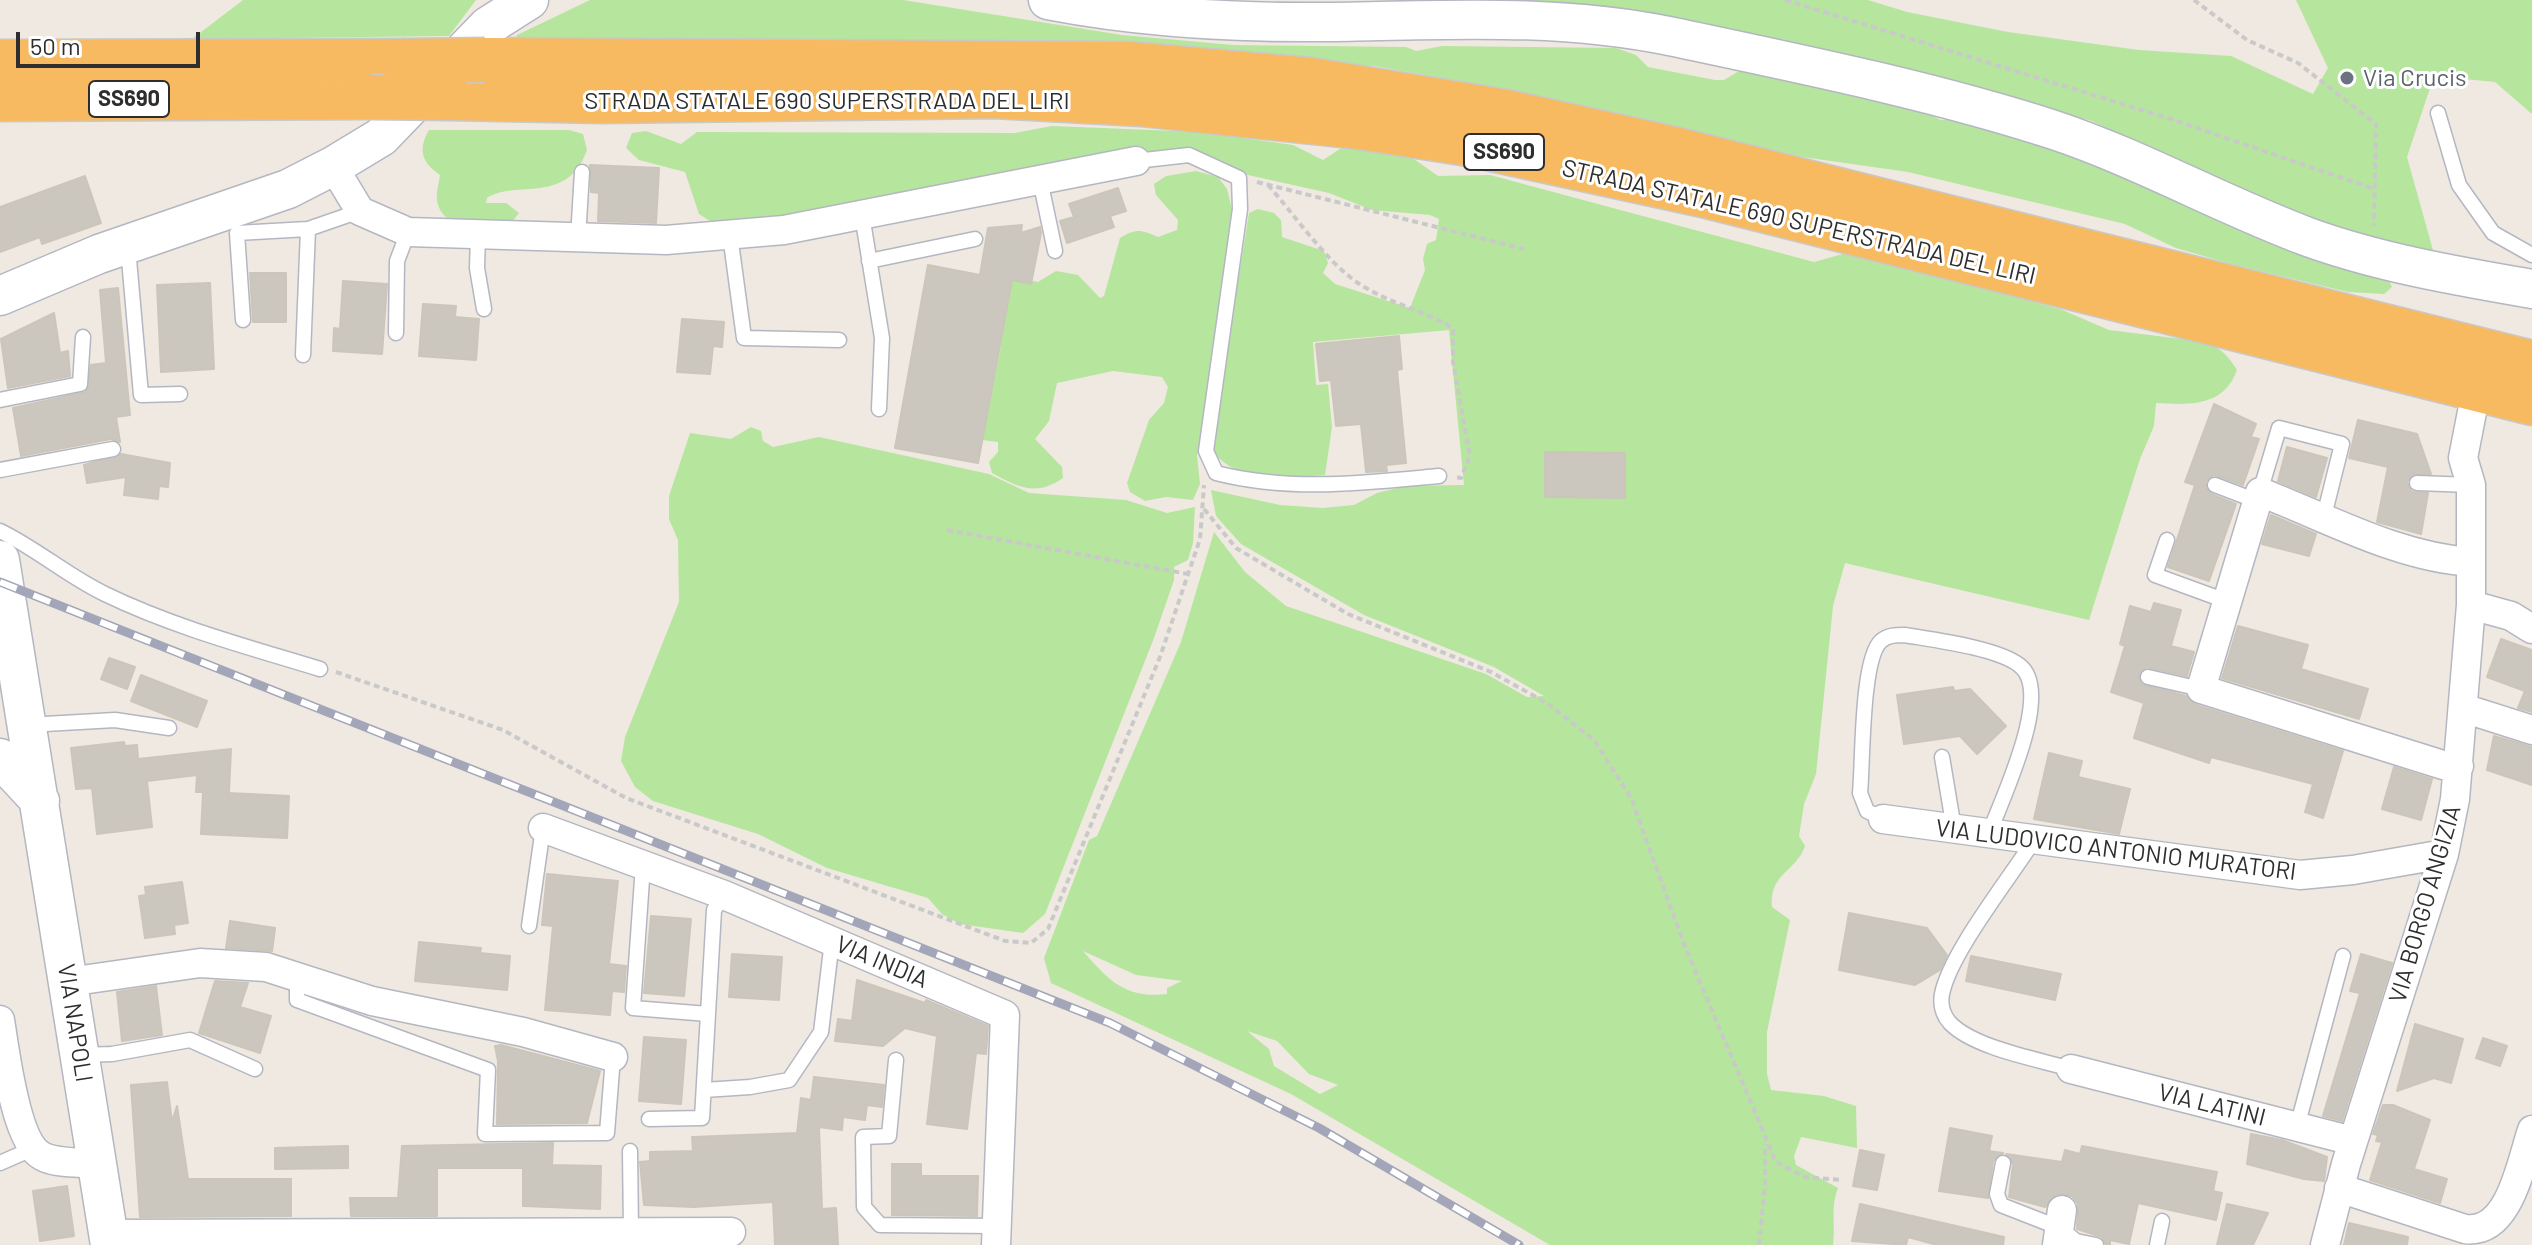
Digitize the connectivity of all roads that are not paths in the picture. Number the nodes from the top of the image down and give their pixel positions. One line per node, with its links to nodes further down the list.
1 (529, 0): 8 (main road)
2 (1048, 0): 23 (main road)
3 (0, 62): 4 (highway, STRADA STATALE 690 SUPERSTRADA DEL LIRI / SS690)
4 (257, 80): 5 (highway, STRADA STATALE 690 SUPERSTRADA DEL LIRI / SS690); 31 (highway, STRADA STATALE 690 SUPERSTRADA DEL LIRI / SS690, bridge); 34 (highway, STRADA STATALE 690 SUPERSTRADA DEL LIRI / SS690, bridge)
5 (0, 99)
6 (2438, 113): 21 (lane)
7 (1136, 161): 10 (street); 39 (lane)
8 (333, 166): 11 (street); 19 (main road)
9 (582, 172): 17 (lane)
10 (1040, 180): 12 (street); 20 (lane)
11 (360, 211): 13 (lane); 14 (street)
12 (862, 215): 16 (street); 22 (lane)
13 (308, 229): 26 (lane); 30 (lane)
14 (408, 232): 15 (street); 27 (lane)
15 (478, 234): 17 (street); 25 (lane)
16 (730, 235): 17 (street); 29 (lane)
17 (578, 238)
18 (975, 239): 22 (lane)
19 (128, 244): 24 (main road); 32 (lane)
20 (1055, 251)
21 (2532, 255)
22 (869, 261): 35 (lane)
23 (2532, 289)
24 (0, 296)
25 (484, 309)
26 (243, 320)
27 (396, 333)
28 (83, 337): 33 (lane)
29 (839, 340)
30 (303, 355)
31 (2532, 363)
32 (180, 394)
33 (0, 400)
34 (2532, 403)
35 (879, 409)
36 (2472, 412): 42 (street, VIA BORGO ANGIZIA)
37 (113, 449): 38 (lane)
38 (0, 470)
39 (1439, 476)
40 (2417, 483): 42 (lane)
41 (2215, 485): 43 (lane)
42 (2471, 485): 48 (street, VIA BORGO ANGIZIA)
43 (2258, 496): 44 (street); 44 (lane); 49 (street)
44 (2324, 516): 48 (street)
45 (0, 531): 52 (lane)
46 (2167, 540): 49 (lane)
47 (0, 560): 56 (main road, VIA NAPOLI)
48 (2471, 562): 50 (street, VIA BORGO ANGIZIA)
49 (2229, 602): 54 (street)
50 (2471, 605): 51 (street); 55 (street, VIA BORGO ANGIZIA)
51 (2532, 629)
52 (320, 669)
53 (2148, 677): 54 (lane)
54 (2201, 689): 61 (street)
55 (2463, 708): 58 (street); 61 (street, VIA BORGO ANGIZIA)
56 (27, 725): 57 (lane); 62 (main road, VIA NAPOLI)
57 (169, 728)
58 (2532, 730)
59 (1942, 757): 65 (lane)
60 (0, 758): 62 (main road)
61 (2459, 766): 68 (street, VIA BORGO ANGIZIA)
62 (40, 801): 75 (main road, VIA NAPOLI)
63 (1883, 819): 65 (street, VIA LUDOVICO ANTONIO MURATORI); 66 (lane)
64 (543, 828): 69 (street, VIA INDIA); 71 (lane)
65 (1954, 829): 66 (street, VIA LUDOVICO ANTONIO MURATORI)
66 (1989, 834): 67 (street, VIA LUDOVICO ANTONIO MURATORI)
67 (2034, 840): 68 (street, VIA LUDOVICO ANTONIO MURATORI); 83 (lane)
68 (2444, 854): 88 (street, VIA BORGO ANGIZIA)
69 (643, 865): 70 (street, VIA INDIA); 76 (lane)
70 (724, 895): 72 (street, VIA INDIA); 76 (lane)
71 (529, 926)
72 (832, 941): 84 (lane); 100 (street, VIA INDIA)
73 (2343, 956): 86 (lane)
74 (297, 977): 75 (street); 79 (street); 79 (lane)
75 (68, 982): 78 (main road, VIA NAPOLI)
76 (708, 1014): 84 (lane)
77 (0, 1020): 81 (street)
78 (80, 1055): 82 (lane); 94 (main road, VIA NAPOLI)
79 (613, 1057)
80 (896, 1060): 100 (lane)
81 (4, 1064): 89 (street)
82 (255, 1069)
83 (2071, 1069): 86 (street, VIA LATINI)
84 (704, 1090): 85 (lane)
85 (649, 1119)
86 (2297, 1127): 88 (street, VIA LATINI)
87 (2532, 1130): 91 (street)
88 (2353, 1141): 95 (street, VIA BORGO ANGIZIA)
89 (32, 1149): 92 (lane); 94 (street)
90 (630, 1151): 98 (lane)
91 (2527, 1159): 95 (street)
92 (0, 1163)
93 (2003, 1163): 97 (lane)
94 (98, 1164): 103 (main road, VIA NAPOLI)
95 (2339, 1188): 106 (street, VIA BORGO ANGIZIA)
96 (2162, 1221): 105 (lane)
97 (2060, 1228): 104 (lane)
98 (631, 1232): 99 (street); 102 (street)
99 (731, 1232)
100 (996, 1236)
101 (346, 1239): 102 (street); 103 (street)
102 (532, 1239)
103 (110, 1240)
104 (2096, 1245)
105 (2157, 1245)
106 (2325, 1245)

